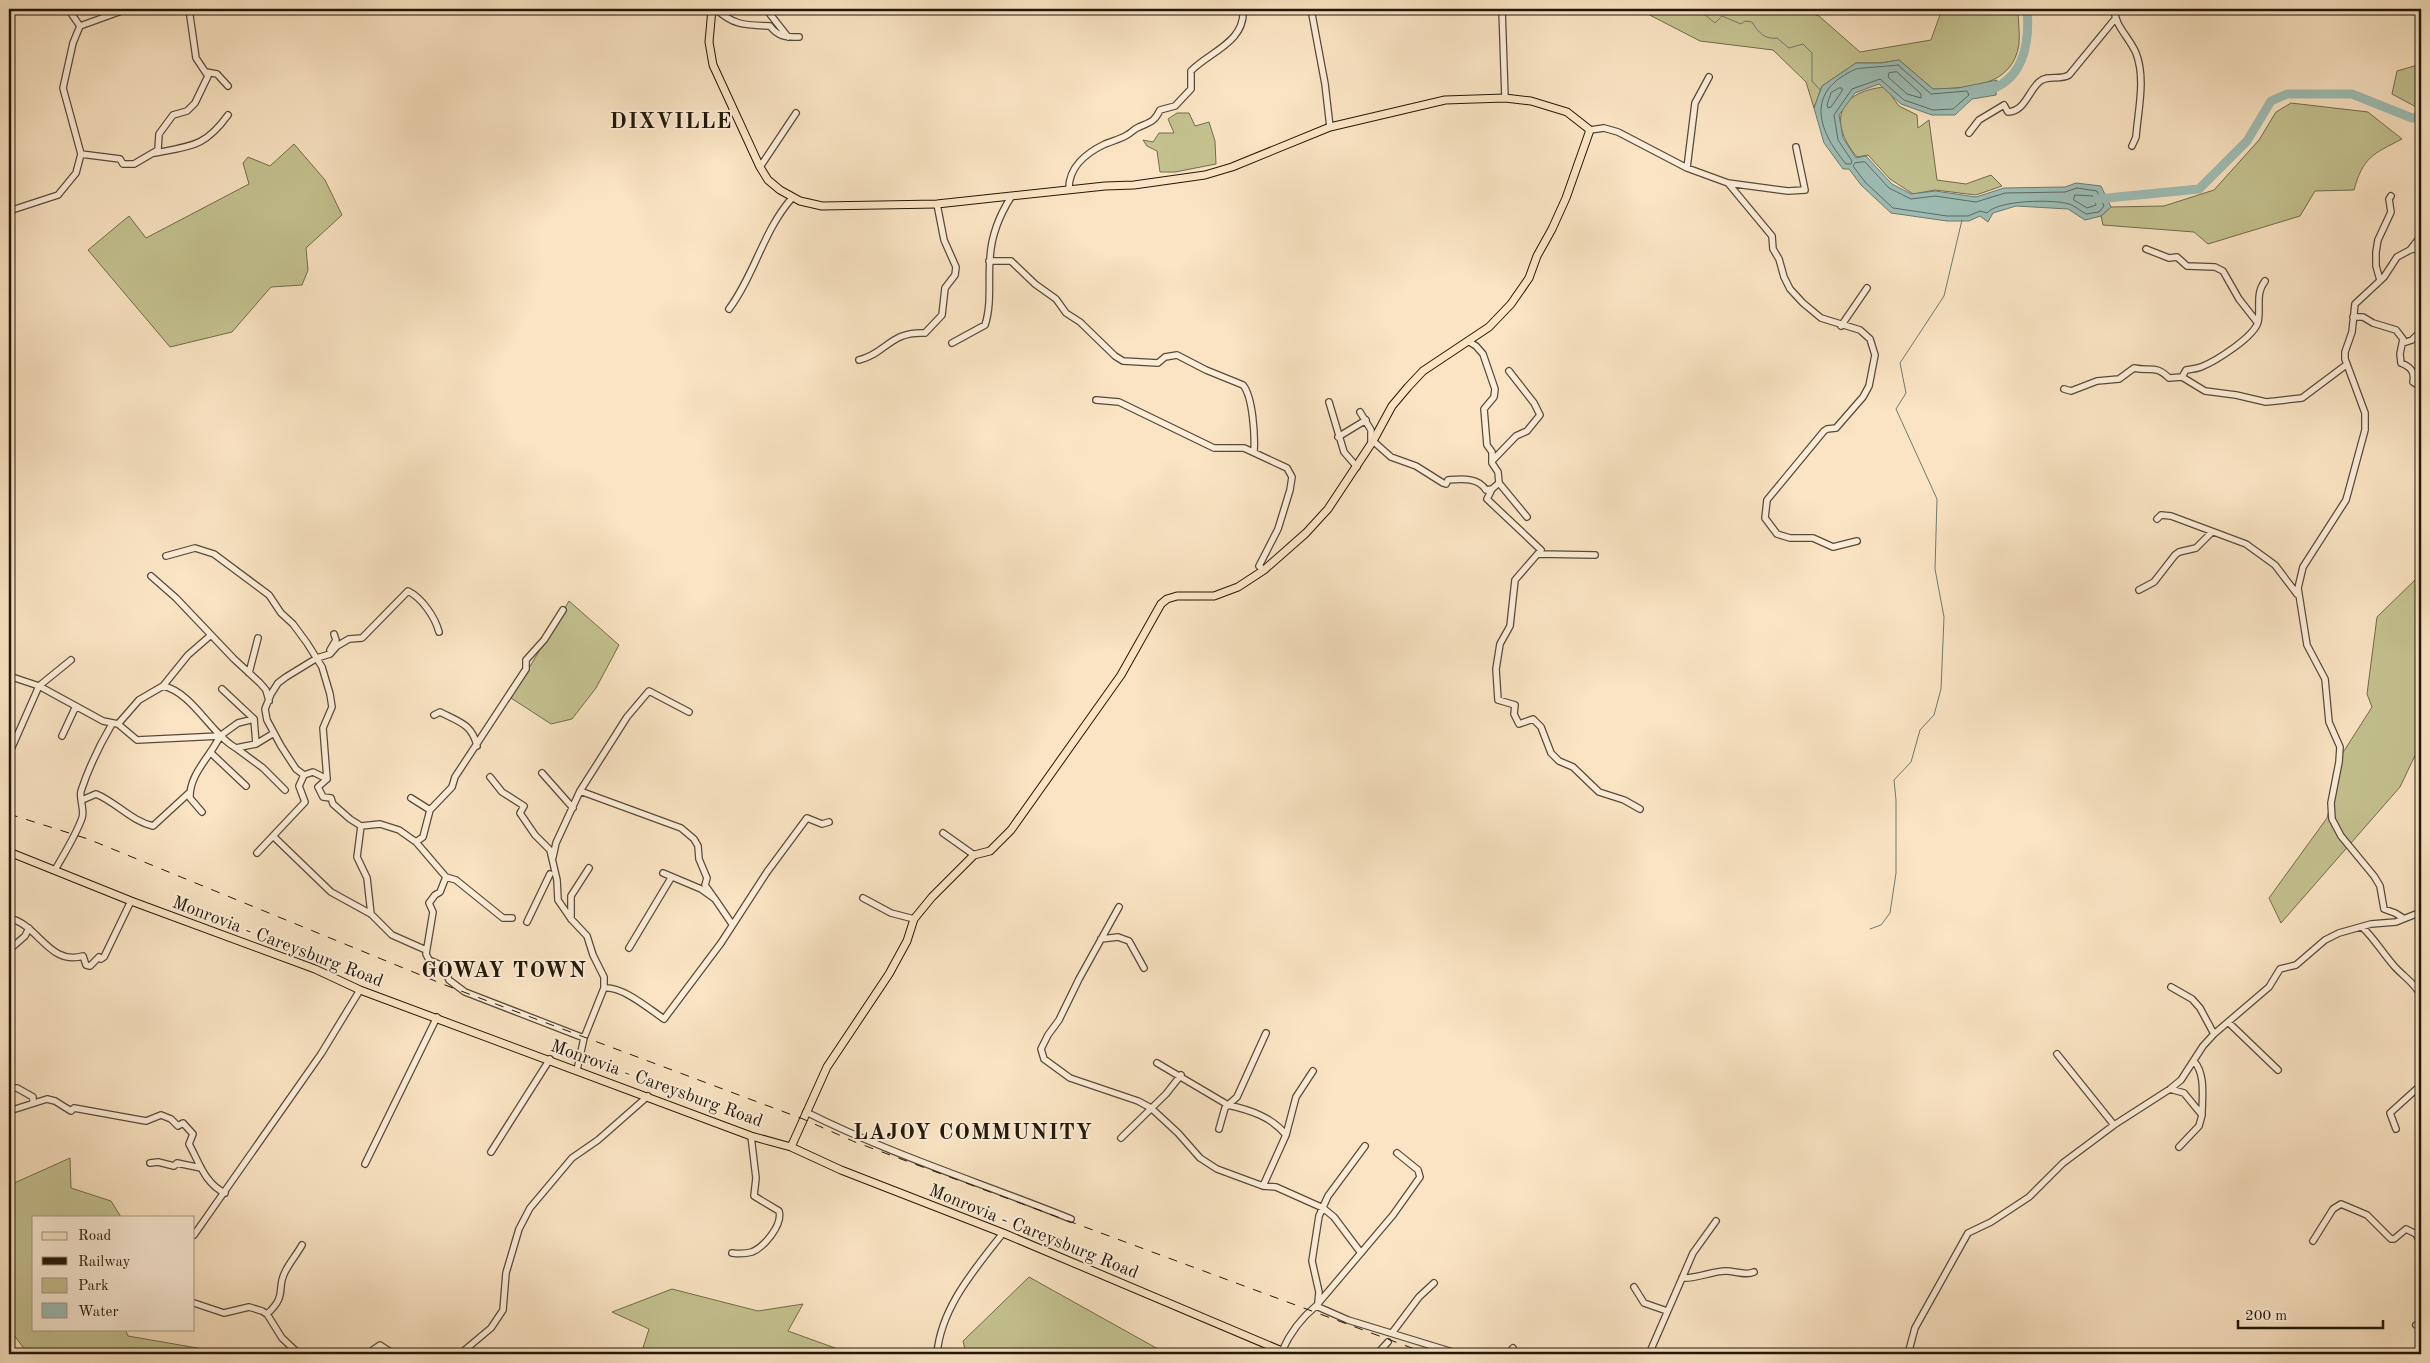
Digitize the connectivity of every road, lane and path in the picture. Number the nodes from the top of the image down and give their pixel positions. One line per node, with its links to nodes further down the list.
1 (68, 9): 12 (street)
2 (127, 9): 12 (street)
3 (188, 9): 15 (street)
4 (712, 9): 28 (main road)
5 (716, 9): 13 (street)
6 (766, 9): 13 (street)
7 (1242, 9): 31 (street)
8 (1311, 9): 21 (street)
9 (1502, 9): 18 (street)
10 (2114, 9): 11 (street)
11 (2115, 19): 23 (street); 24 (street)
12 (80, 26): 27 (street)
13 (788, 37): 14 (street)
14 (799, 37)
15 (206, 72): 17 (street); 26 (street)
16 (1709, 77): 29 (street)
17 (228, 86)
18 (1505, 98): 21 (main road); 22 (main road)
19 (796, 113): 28 (street)
20 (228, 115): 26 (street)
21 (1330, 127): 31 (main road)
22 (1590, 130): 29 (street); 50 (main road)
23 (1969, 133)
24 (2132, 146)
25 (1796, 147): 30 (street)
26 (155, 153): 27 (street)
27 (81, 154): 36 (street)
28 (760, 167): 34 (main road)
29 (1688, 168): 30 (street)
30 (1728, 182): 48 (street)
31 (1069, 190): 33 (main road)
32 (2391, 196): 43 (street)
33 (1011, 197): 35 (main road); 41 (street)
34 (792, 198): 35 (main road); 45 (street)
35 (937, 204): 53 (street)
36 (9, 211)
37 (2421, 236): 40 (street)
38 (2421, 247): 40 (street)
39 (2146, 249): 47 (street)
40 (2410, 250): 43 (street)
41 (989, 261): 51 (street); 65 (street)
42 (2265, 280): 47 (street)
43 (2380, 280): 46 (street)
44 (1866, 288): 48 (street)
45 (729, 309)
46 (2353, 317): 52 (street); 54 (street)
47 (2258, 322): 56 (street)
48 (1841, 326): 73 (street)
49 (2421, 331): 52 (street)
50 (1468, 341): 64 (main road); 66 (street)
51 (952, 343)
52 (2403, 343): 57 (street)
53 (859, 360)
54 (2346, 365): 56 (street); 80 (street)
55 (1509, 371): 66 (street)
56 (2182, 377): 58 (street)
57 (2421, 387)
58 (2064, 389)
59 (1096, 400): 65 (street)
60 (1329, 402): 63 (street)
61 (1360, 412): 62 (street)
62 (1366, 420): 63 (street); 64 (street)
63 (1338, 437): 67 (street)
64 (1372, 443): 67 (main road); 69 (street)
65 (1254, 452): 77 (street)
66 (1492, 460): 68 (street)
67 (1356, 466): 77 (main road)
68 (1499, 482): 69 (street); 70 (street)
69 (1492, 490): 74 (street)
70 (1528, 517)
71 (2156, 519): 72 (street)
72 (2211, 532): 79 (street); 80 (street)
73 (1856, 541)
74 (1538, 554): 75 (street); 119 (street)
75 (1595, 555)
76 (166, 556): 87 (street)
77 (1264, 570): 129 (main road)
78 (151, 576): 84 (street)
79 (2139, 590)
80 (2298, 598): 146 (street)
81 (563, 610): 104 (street)
82 (439, 632): 86 (street)
83 (334, 634): 86 (street)
84 (211, 635): 89 (street); 92 (street)
85 (258, 638): 89 (street)
86 (330, 654): 87 (street)
87 (317, 658): 94 (street); 111 (street)
88 (71, 660): 91 (street)
89 (249, 673): 94 (street)
90 (9, 676): 91 (street)
91 (39, 686): 95 (street); 107 (street)
92 (163, 686): 99 (street); 102 (street)
93 (222, 689): 98 (street)
94 (269, 701): 100 (street)
95 (76, 706): 99 (street); 101 (street)
96 (689, 712): 114 (street)
97 (434, 714): 104 (street)
98 (254, 719): 102 (street); 103 (street)
99 (115, 724): 102 (street); 117 (street)
100 (274, 733): 103 (street); 109 (street)
101 (62, 736)
102 (220, 736): 105 (street); 106 (street)
103 (256, 744): 105 (street)
104 (477, 746): 120 (street)
105 (236, 748): 113 (street)
106 (211, 753): 112 (street); 115 (street)
107 (9, 754)
108 (542, 773): 118 (street)
109 (304, 775): 111 (street); 125 (street)
110 (490, 777): 130 (street)
111 (327, 779): 123 (street)
112 (246, 786)
113 (286, 790)
114 (580, 791): 118 (street); 139 (street)
115 (190, 792): 117 (street); 121 (street)
116 (411, 798): 120 (street)
117 (82, 800): 133 (street)
118 (573, 808): 130 (street)
119 (1640, 809)
120 (430, 810): 126 (street)
121 (202, 812)
122 (829, 822): 150 (street)
123 (361, 826): 126 (street); 143 (street)
124 (943, 833): 129 (street)
125 (273, 836): 128 (street); 143 (street)
126 (416, 842): 136 (street)
127 (10, 853): 131 (street); 133 (main road, Monrovia - Careysburg Road)
128 (257, 853)
129 (974, 855): 148 (main road)
130 (552, 859): 147 (street)
131 (9, 861)
132 (589, 868): 147 (street)
133 (55, 870): 140 (main road, Monrovia - Careysburg Road)
134 (664, 873): 137 (street)
135 (550, 874): 149 (street)
136 (446, 877): 145 (street); 156 (street)
137 (671, 878): 139 (street); 154 (street)
138 (863, 898): 148 (street)
139 (715, 899): 150 (street)
140 (130, 901): 152 (street); 160 (main road, Monrovia - Careysburg Road)
141 (1119, 907): 153 (street)
142 (2421, 912): 146 (street)
143 (371, 914): 156 (street)
144 (9, 918): 152 (street)
145 (512, 918)
146 (2404, 918): 151 (street)
147 (571, 919): 159 (street)
148 (914, 919): 185 (main road)
149 (527, 922)
150 (732, 924): 159 (street)
151 (2362, 927): 161 (street); 163 (street)
152 (29, 928): 155 (street)
153 (1102, 940): 157 (street); 183 (street)
154 (630, 948)
155 (9, 950)
156 (426, 950): 166 (street)
157 (1144, 968)
158 (2171, 987): 165 (street)
159 (604, 988): 166 (street)
160 (360, 990): 162 (main road, Monrovia - Careysburg Road); 202 (street)
161 (2421, 996)
162 (437, 1017): 168 (main road, Monrovia - Careysburg Road); 199 (street)
163 (2228, 1022): 165 (street); 172 (street)
164 (1266, 1033): 182 (street)
165 (2214, 1034): 169 (street)
166 (584, 1038): 171 (street)
167 (2057, 1054): 187 (street)
168 (550, 1059): 171 (main road, Monrovia - Careysburg Road); 196 (street)
169 (2194, 1061): 175 (street); 186 (street)
170 (1157, 1063): 174 (street)
171 (577, 1070): 180 (main road, Monrovia - Careysburg Road)
172 (2278, 1070)
173 (1313, 1071): 190 (street)
174 (1181, 1075): 182 (street); 183 (street)
175 (2181, 1080): 178 (street); 179 (street)
176 (2421, 1085): 189 (street)
177 (9, 1088): 181 (street)
178 (2170, 1089): 179 (street); 187 (street)
179 (2184, 1093): 186 (street)
180 (648, 1096): 191 (main road, Monrovia - Careysburg Road); 228 (street)
181 (33, 1103): 184 (street); 200 (street)
182 (1228, 1105): 188 (street); 190 (street)
183 (1151, 1108): 192 (street); 201 (street)
184 (9, 1111)
185 (806, 1112): 194 (main road); 204 (street)
186 (2202, 1115): 195 (street)
187 (2114, 1125): 234 (street)
188 (1219, 1129)
189 (2396, 1129)
190 (1286, 1135): 201 (street)
191 (751, 1136): 194 (main road, Monrovia - Careysburg Road); 211 (street)
192 (1121, 1138)
193 (1364, 1146): 203 (street)
194 (791, 1147): 206 (main road, Monrovia - Careysburg Road)
195 (2179, 1147)
196 (491, 1152)
197 (1397, 1153): 212 (street)
198 (150, 1163): 200 (street)
199 (365, 1164)
200 (200, 1168): 202 (street)
201 (1263, 1186): 203 (street)
202 (225, 1193): 207 (street)
203 (1323, 1208): 212 (street); 218 (street)
204 (1071, 1219)
205 (1716, 1221): 214 (street)
206 (1003, 1233): 224 (main road, Monrovia - Careysburg Road); 229 (street)
207 (195, 1234)
208 (2313, 1241): 209 (street)
209 (2421, 1243)
210 (302, 1245): 220 (street)
211 (732, 1253)
212 (1361, 1253): 218 (street)
213 (1754, 1272): 214 (street)
214 (1682, 1278): 219 (street)
215 (1434, 1283): 221 (street)
216 (1634, 1287): 219 (street)
217 (195, 1303): 220 (street)
218 (1316, 1306): 221 (street); 224 (street)
219 (1667, 1311): 233 (street)
220 (267, 1314): 225 (street)
221 (1392, 1334): 231 (street)
222 (1388, 1342): 230 (street)
223 (1514, 1348): 232 (street)
224 (1286, 1353)
225 (299, 1354)
226 (366, 1354): 227 (street)
227 (394, 1354)
228 (460, 1354)
229 (937, 1354)
230 (1377, 1354)
231 (1460, 1354)
232 (1508, 1354)
233 (1649, 1354)
234 (1908, 1354)

